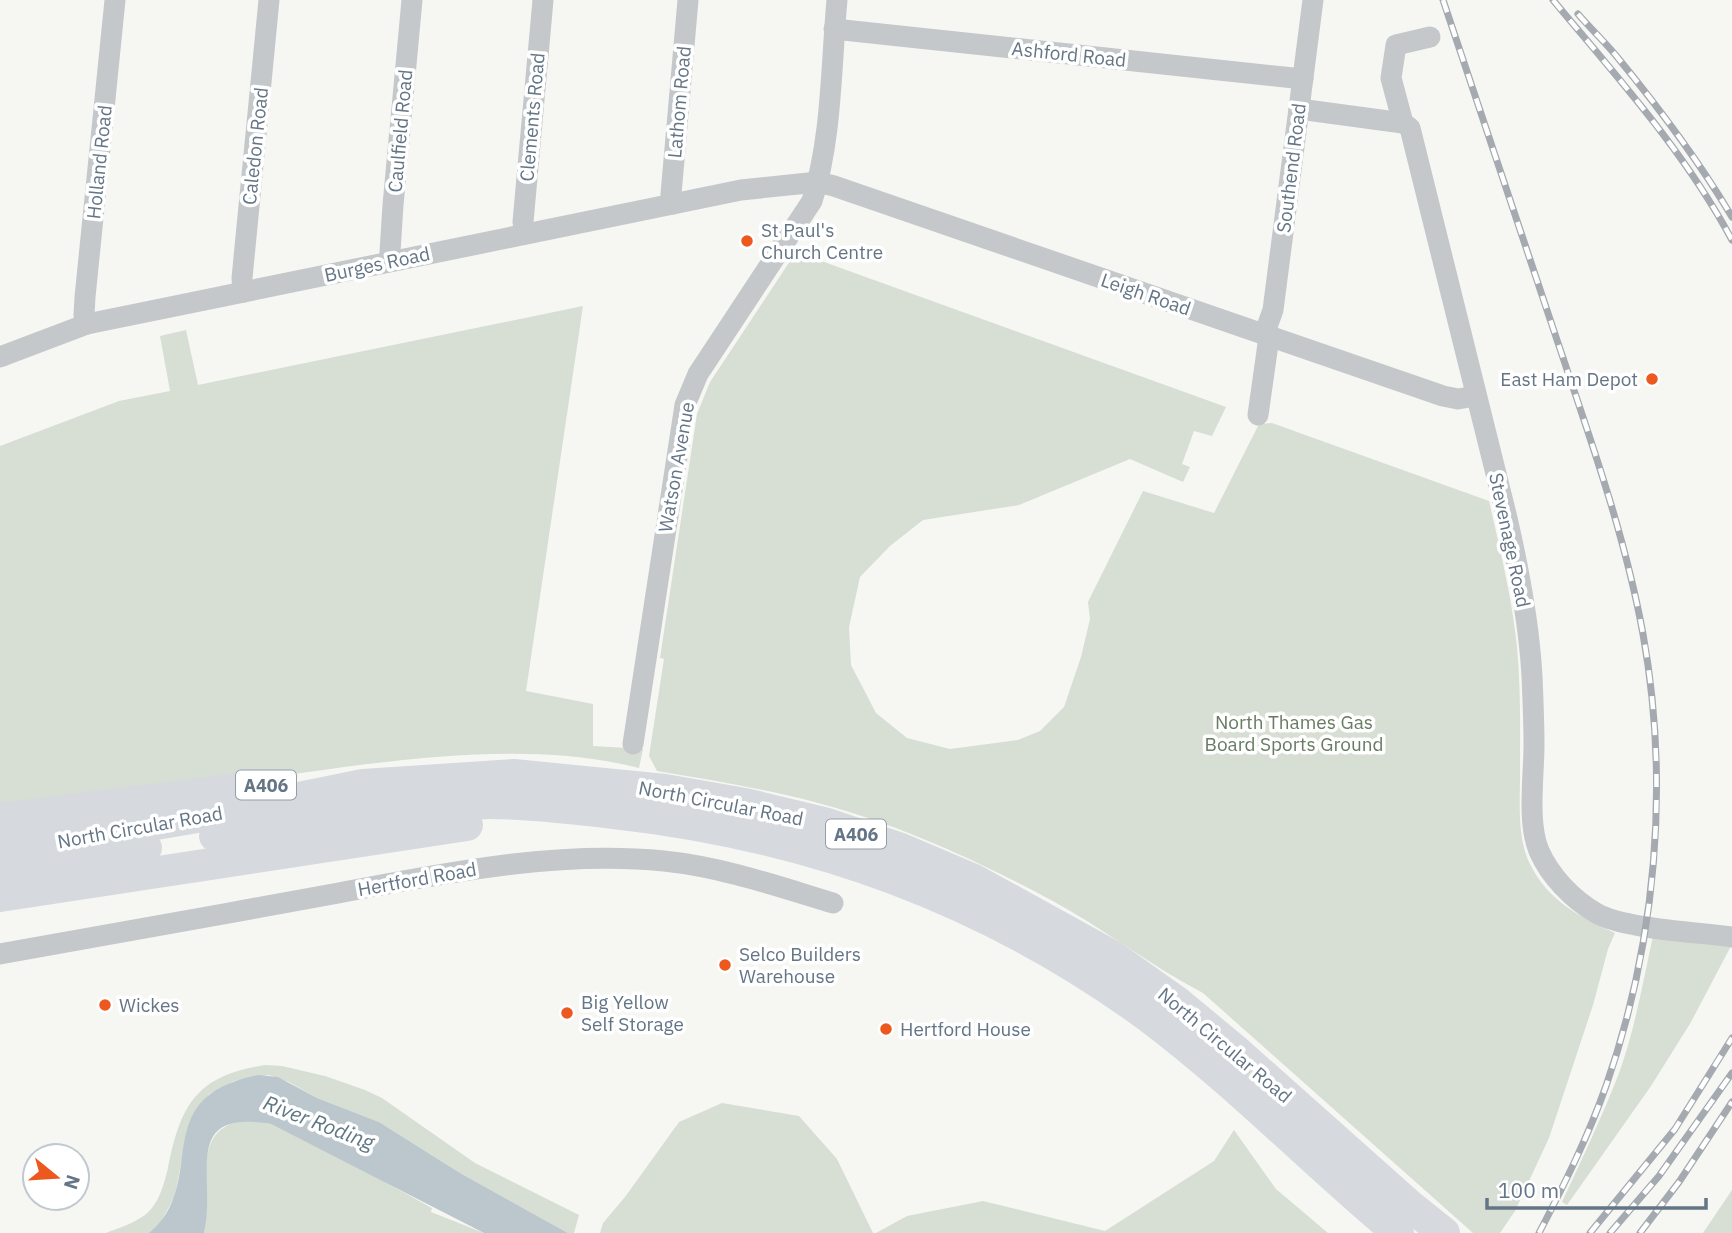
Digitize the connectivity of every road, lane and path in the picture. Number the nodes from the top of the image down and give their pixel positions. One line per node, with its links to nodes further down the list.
1 (115, 0): 18 (street, Holland Road)
2 (269, 0): 17 (street, Caledon Road)
3 (412, 0): 16 (street, Caulfield Road)
4 (542, 0): 15 (street, Clements Road)
5 (688, 0): 14 (street, Lathom Road)
6 (837, 0): 8 (street)
7 (1313, 0): 10 (street, Southend Road)
8 (834, 29): 10 (street, Ashford Road); 13 (street)
9 (1430, 37): 12 (street, Stevenage Road)
10 (1303, 79): 11 (street, Southend Road)
11 (1299, 109): 12 (street); 19 (street, Southend Road)
12 (1403, 123): 21 (street, Stevenage Road)
13 (818, 183): 14 (street, Burges Road); 19 (street, Leigh Road); 23 (street, Watson Avenue)
14 (673, 204): 15 (street, Burges Road)
15 (525, 234): 16 (street, Burges Road)
16 (391, 261): 17 (street, Burges Road)
17 (243, 292): 18 (street, Burges Road)
18 (87, 324): 20 (street, Burges Road)
19 (1267, 336): 21 (street, Leigh Road); 22 (street, Southend Road)
20 (0, 357)
21 (1475, 396): 32 (street, Stevenage Road)
22 (1258, 415)
23 (633, 744)
24 (514, 775): 26 (highway, A406); 27 (highway, North Circular Road / A406); 34 (highway, North Circular Road / A406)
25 (580, 809): 27 (highway, North Circular Road / A406); 30 (highway, A406); 34 (highway, North Circular Road / A406)
26 (0, 819)
27 (250, 819): 28 (highway, North Circular Road / A406); 29 (highway, North Circular Road / A406)
28 (0, 851)
29 (0, 873)
30 (0, 895)
31 (833, 903): 33 (street, Hertford Road)
32 (1732, 937)
33 (0, 954)
34 (1156, 1004): 35 (highway, North Circular Road / A406); 36 (highway, North Circular Road / A406)
35 (1398, 1233)
36 (1444, 1233)

